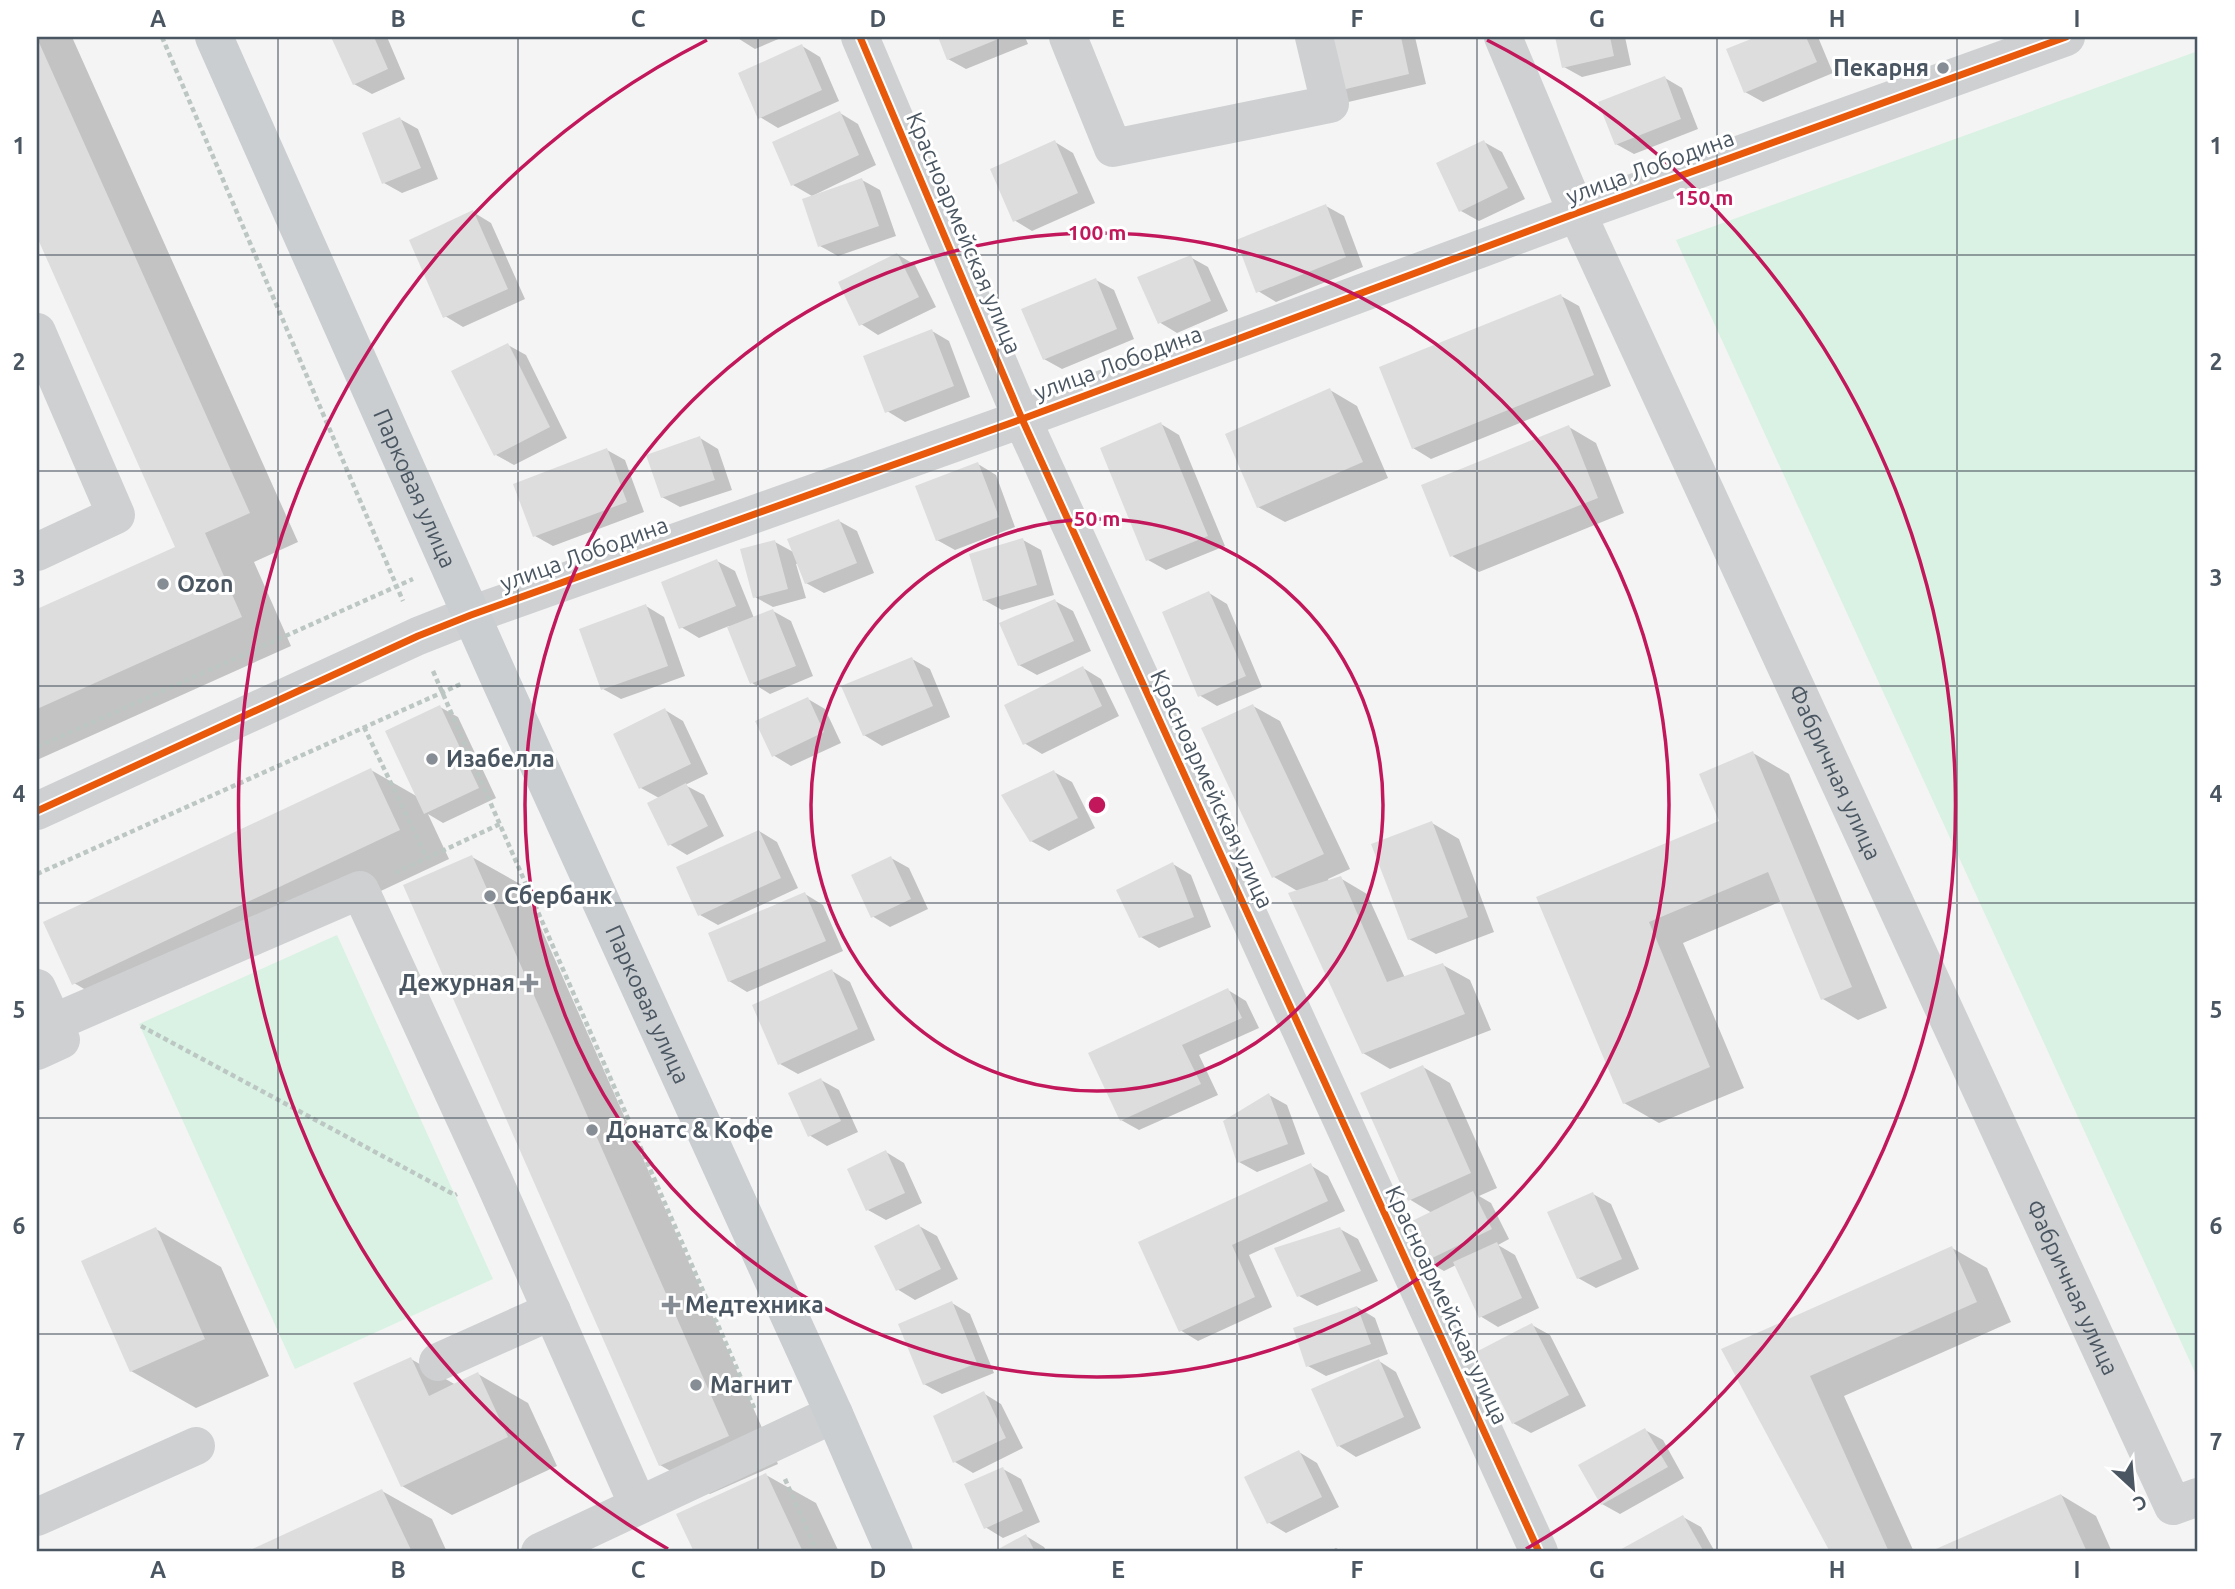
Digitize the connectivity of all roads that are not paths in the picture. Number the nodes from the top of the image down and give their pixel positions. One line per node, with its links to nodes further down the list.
1 (214, 37): 11 (main road, Парковая улица)
2 (860, 37): 9 (street, Красноармейская улица)
3 (1068, 37): 4 (street)
4 (1314, 37)
5 (1503, 37): 7 (street, Фабричная улица)
6 (2066, 37): 7 (street, улица Лободина)
7 (1577, 214): 9 (street, улица Лободина); 19 (street, Фабричная улица)
8 (37, 332): 10 (street)
9 (1022, 419): 11 (street, улица Лободина); 24 (street, Красноармейская улица)
10 (37, 552)
11 (471, 615): 12 (street, улица Лободина); 17 (main road, Парковая улица)
12 (37, 811)
13 (37, 988): 14 (street)
14 (45, 1037): 15 (street)
15 (552, 1311): 16 (street); 20 (street)
16 (438, 1362)
17 (834, 1414): 20 (street); 23 (main road, Парковая улица)
18 (196, 1447): 21 (street)
19 (2185, 1502)
20 (638, 1505): 22 (street)
21 (37, 1517)
22 (540, 1552)
23 (894, 1552)
24 (1539, 1552)

